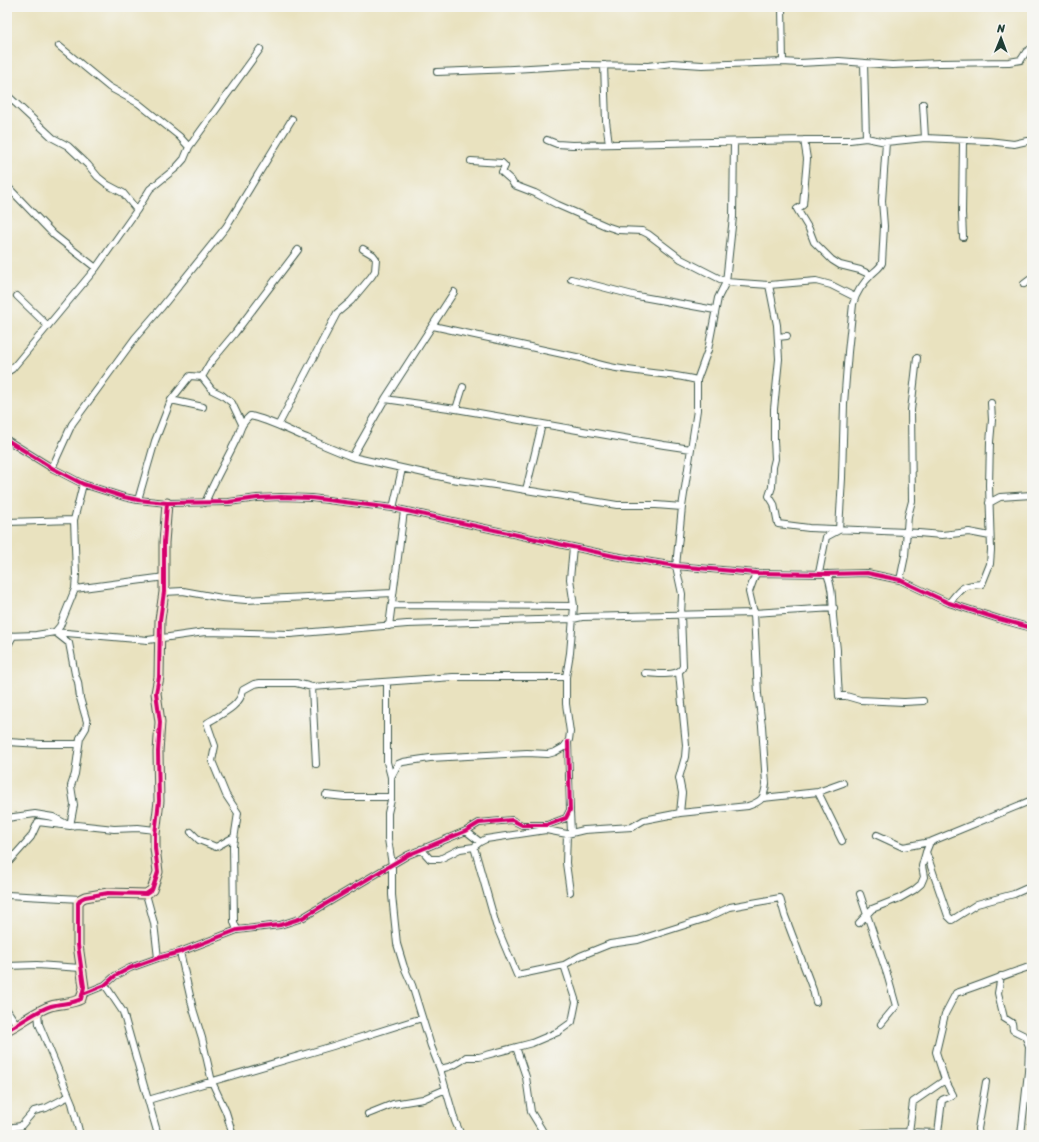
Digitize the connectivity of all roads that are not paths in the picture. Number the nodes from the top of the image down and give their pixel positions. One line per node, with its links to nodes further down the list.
1 (782, 7): 5 (street)
2 (59, 46): 21 (street)
3 (1032, 48): 6 (street)
4 (260, 49): 21 (street)
5 (783, 62): 6 (street); 7 (street)
6 (864, 63): 12 (street)
7 (604, 65): 8 (street); 20 (street)
8 (436, 72)
9 (7, 95): 24 (street)
10 (922, 104): 13 (street)
11 (292, 119): 59 (street)
12 (866, 138): 15 (street); 19 (street)
13 (925, 138): 16 (street); 19 (street)
14 (547, 140): 20 (street)
15 (804, 140): 18 (street); 29 (street)
16 (963, 140): 17 (street); 25 (street)
17 (1032, 141)
18 (734, 142): 20 (street); 32 (street)
19 (886, 142): 29 (street)
20 (609, 144)
21 (188, 147): 24 (street)
22 (471, 161): 32 (street)
23 (7, 186): 28 (street)
24 (137, 210): 28 (street)
25 (963, 237)
26 (363, 249): 54 (street)
27 (298, 250): 45 (street)
28 (96, 268): 39 (street)
29 (871, 275): 37 (street)
30 (1032, 278): 33 (street)
31 (571, 279): 38 (street)
32 (726, 282): 34 (street); 38 (street)
33 (1024, 284)
34 (769, 285): 37 (street); 42 (street)
35 (454, 292): 40 (street)
36 (17, 296): 39 (street)
37 (855, 297): 73 (street)
38 (715, 310): 46 (street)
39 (48, 326): 44 (street)
40 (433, 326): 46 (street); 48 (street)
41 (787, 336): 42 (street)
42 (778, 337): 73 (street)
43 (917, 358): 74 (street)
44 (7, 372)
45 (202, 377): 49 (street); 53 (street)
46 (697, 380): 57 (street)
47 (463, 387): 52 (street)
48 (385, 399): 52 (street); 58 (street)
49 (172, 400): 51 (street); 64 (street)
50 (991, 403): 67 (street)
51 (203, 407)
52 (456, 409): 55 (street)
53 (242, 424): 54 (street); 66 (street)
54 (278, 424): 58 (street)
55 (542, 424): 57 (street); 62 (street)
56 (7, 440): 59 (street)
57 (691, 449): 68 (street)
58 (352, 457): 60 (street)
59 (52, 468): 61 (street)
60 (402, 469): 62 (street); 69 (street)
61 (83, 484): 64 (street); 71 (street)
62 (526, 490): 68 (street)
63 (1032, 495): 67 (street)
64 (138, 500): 65 (street)
65 (167, 503): 66 (street); 81 (street)
66 (206, 503): 69 (street)
67 (989, 503): 75 (street)
68 (682, 507): 77 (street)
69 (393, 508): 70 (street)
70 (404, 510): 76 (street); 85 (street)
71 (74, 520): 72 (street); 83 (street)
72 (7, 522)
73 (839, 530): 74 (street); 79 (street)
74 (906, 532): 75 (street); 82 (street)
75 (990, 536): 86 (street)
76 (572, 547): 77 (street); 88 (street)
77 (676, 566): 78 (street); 91 (street)
78 (756, 573): 79 (street); 90 (street)
79 (819, 573): 80 (street)
80 (826, 574): 82 (street); 89 (street)
81 (165, 577): 83 (street); 84 (street)
82 (900, 580): 86 (street)
83 (75, 589): 95 (street)
84 (164, 592): 85 (street); 97 (street)
85 (393, 593): 87 (street)
86 (949, 603): 94 (street)
87 (392, 605): 88 (street); 93 (street)
88 (574, 606): 92 (street)
89 (834, 608): 90 (street); 104 (street)
90 (754, 613): 91 (street); 114 (street)
91 (681, 615): 92 (street); 100 (street)
92 (573, 619): 93 (street); 101 (street)
93 (389, 626): 97 (street)
94 (1032, 628)
95 (55, 632): 96 (street); 97 (street); 107 (street)
96 (10, 636): 98 (street)
97 (160, 639): 120 (street)
98 (7, 647)
99 (645, 673): 100 (street)
100 (679, 673): 117 (street)
101 (566, 677): 102 (street); 106 (street)
102 (387, 682): 103 (street); 109 (street)
103 (312, 687): 108 (street); 125 (street)
104 (923, 700)
105 (7, 742): 107 (street)
106 (568, 742): 109 (street); 116 (street)
107 (79, 744): 119 (street)
108 (316, 764)
109 (391, 777): 113 (street)
110 (843, 783): 111 (street)
111 (818, 792): 114 (street); 126 (street)
112 (326, 795): 113 (street)
113 (391, 797): 133 (street)
114 (763, 798): 117 (street)
115 (1032, 800): 128 (street)
116 (570, 810): 121 (street); 123 (street)
117 (680, 813): 123 (street)
118 (7, 818): 119 (street)
119 (70, 826): 120 (street); 132 (street)
120 (155, 830): 136 (street)
121 (466, 831): 127 (street); 130 (street)
122 (191, 832): 125 (street)
123 (569, 833): 127 (street); 135 (street)
124 (877, 835): 128 (street)
125 (234, 836): 142 (street)
126 (842, 841)
127 (480, 842): 129 (street)
128 (930, 842): 131 (street)
129 (474, 847): 130 (street); 145 (street)
130 (421, 849): 133 (street)
131 (926, 852): 134 (street); 140 (street)
132 (7, 864)
133 (392, 865): 142 (street); 155 (street)
134 (1032, 886)
135 (570, 892)
136 (146, 894): 139 (street); 144 (street)
137 (860, 894): 140 (street)
138 (7, 895): 139 (street)
139 (80, 899): 148 (street)
140 (867, 916): 141 (street); 158 (street)
141 (859, 923)
142 (237, 930): 143 (street)
143 (180, 952): 144 (street); 164 (street)
144 (158, 958): 150 (street)
145 (564, 965): 152 (street); 161 (street)
146 (7, 966): 148 (street)
147 (1032, 966): 149 (street)
148 (81, 968): 151 (street)
149 (1001, 976): 163 (street); 180 (street)
150 (105, 985): 151 (street); 168 (street)
151 (83, 994): 154 (street)
152 (816, 1002)
153 (7, 1010): 159 (street)
154 (38, 1012): 156 (street); 157 (street)
155 (422, 1018): 162 (street); 164 (street)
156 (27, 1020): 157 (street); 159 (street)
157 (39, 1024): 167 (street)
158 (881, 1024)
159 (17, 1025): 160 (street)
160 (7, 1030)
161 (516, 1047): 162 (street); 177 (street)
162 (440, 1069): 166 (street)
163 (945, 1080): 171 (street); 172 (street)
164 (212, 1082): 168 (street); 175 (street)
165 (986, 1082): 179 (street)
166 (446, 1089): 169 (street); 176 (street)
167 (69, 1096): 170 (street); 173 (street)
168 (148, 1100): 174 (street)
169 (368, 1114)
170 (7, 1128)
171 (909, 1132): 172 (street); 178 (street)
172 (940, 1134)
173 (80, 1135)
174 (158, 1135)
175 (233, 1135)
176 (461, 1135)
177 (543, 1135)
178 (863, 1135)
179 (979, 1135)
180 (1021, 1135)

